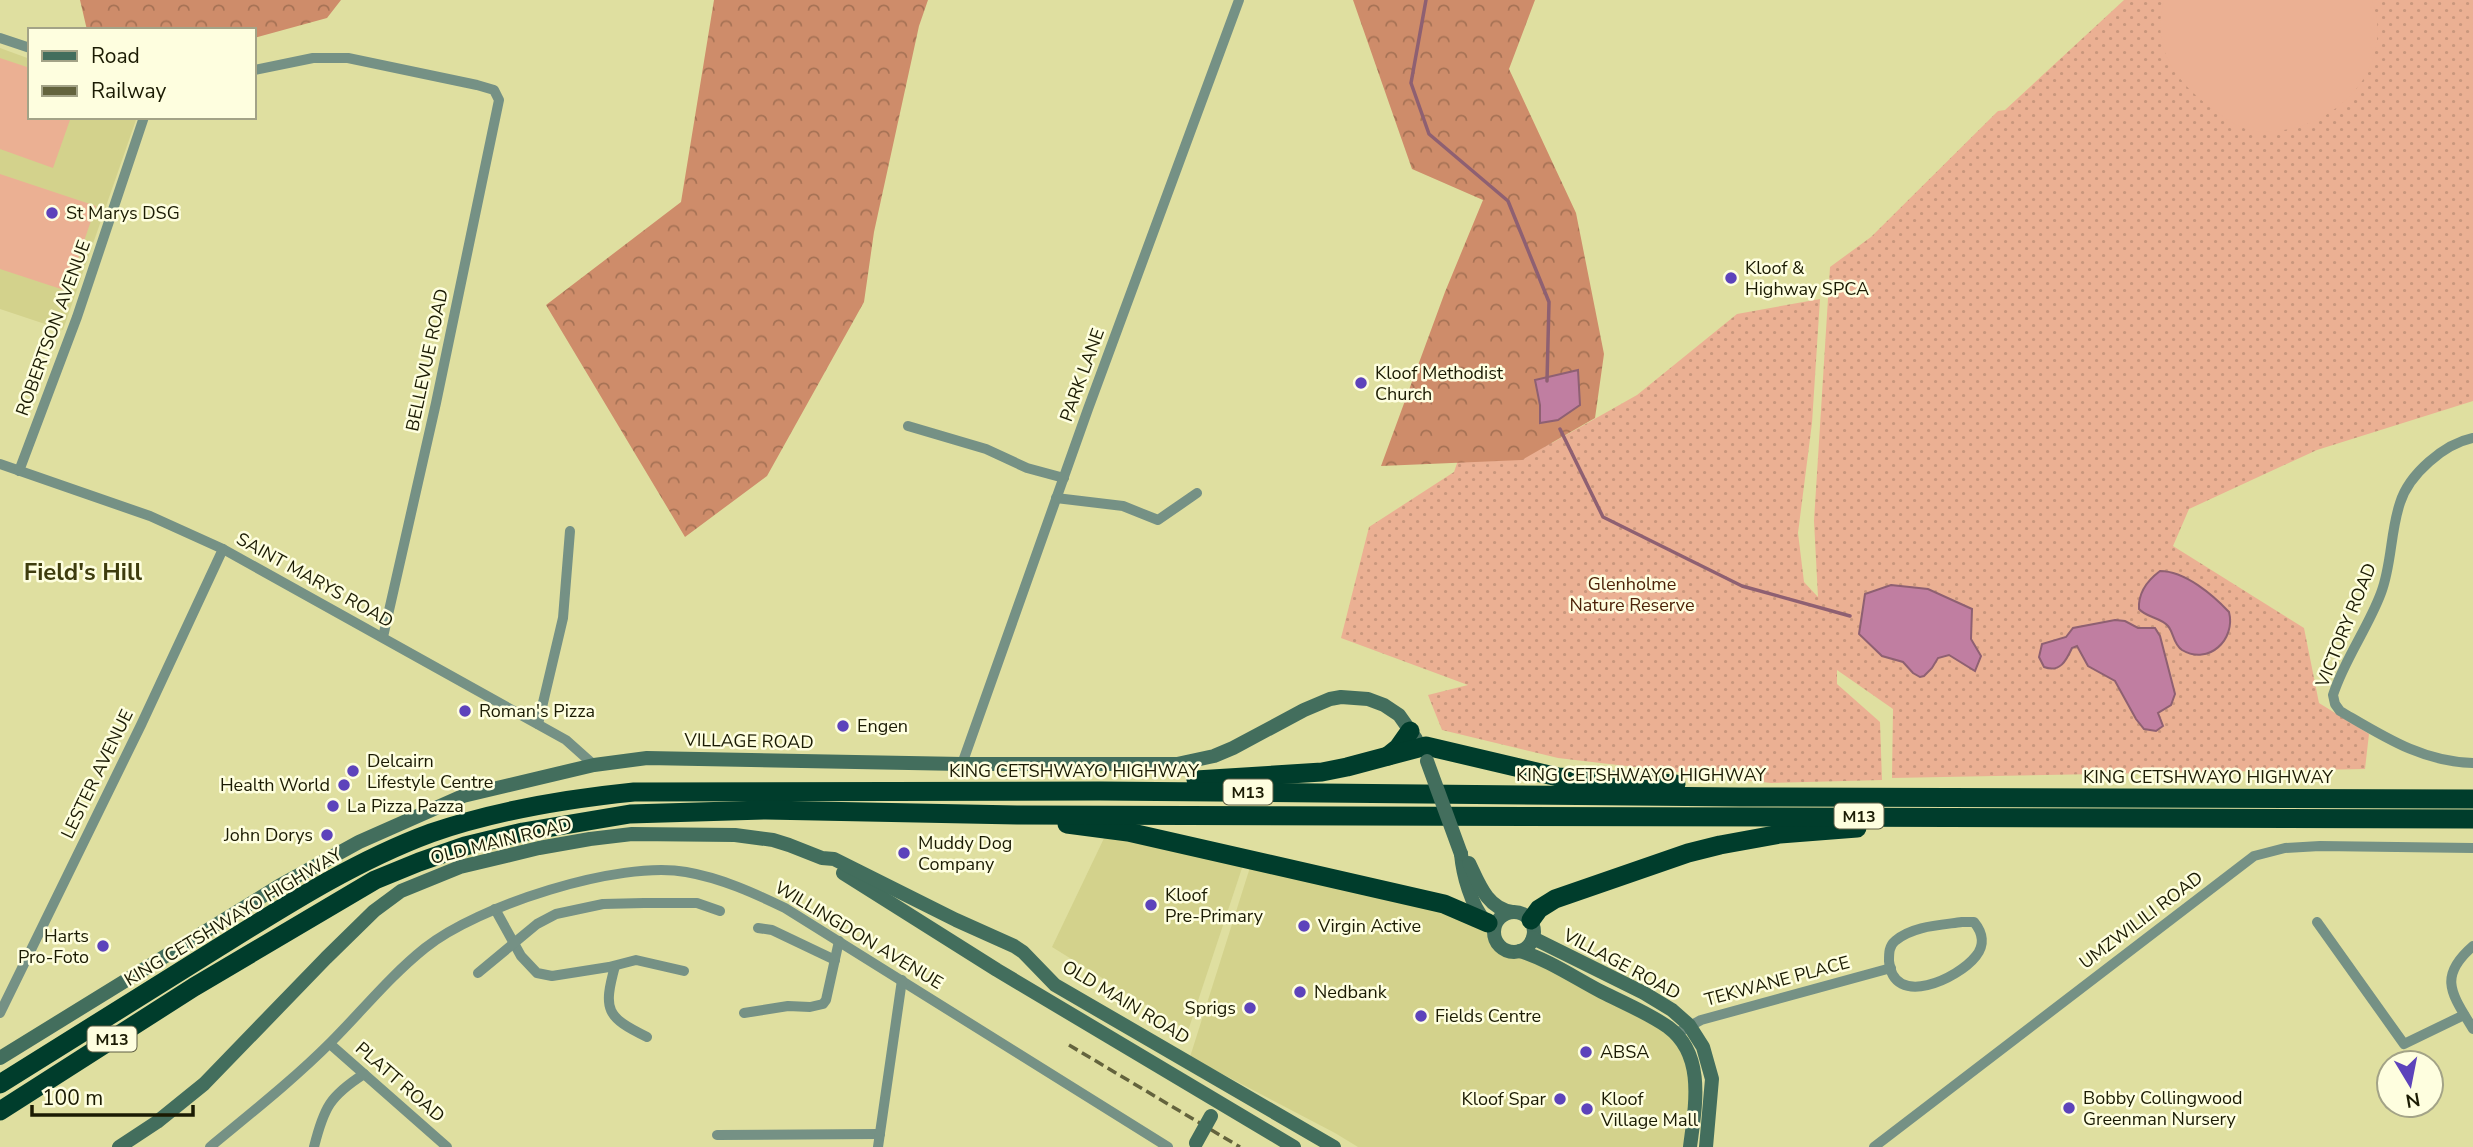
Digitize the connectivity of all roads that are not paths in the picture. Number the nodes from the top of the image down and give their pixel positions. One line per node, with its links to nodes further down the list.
1 (1239, 0): 10 (street, PARK LANE)
2 (0, 38): 3 (street)
3 (28, 47)
4 (256, 70): 15 (street, BELLEVUE ROAD)
5 (143, 119): 9 (street, ROBERTSON AVENUE)
6 (908, 426): 10 (street)
7 (2473, 438): 20 (street, VICTORY ROAD)
8 (0, 464): 9 (street, SAINT MARYS ROAD)
9 (19, 471): 14 (street, SAINT MARYS ROAD)
10 (1063, 478): 12 (street, PARK LANE)
11 (1197, 493): 12 (street)
12 (1056, 498): 21 (street, PARK LANE)
13 (570, 531): 16 (street)
14 (223, 549): 15 (street, SAINT MARYS ROAD); 53 (street, LESTER AVENUE)
15 (383, 637): 16 (street, SAINT MARYS ROAD)
16 (538, 724): 22 (street, SAINT MARYS ROAD)
17 (1410, 731): 18 (street, VILLAGE ROAD); 19 (highway); 21 (street, VILLAGE ROAD)
18 (1425, 754): 19 (highway); 24 (highway); 30 (street, VILLAGE ROAD, bridge)
19 (1387, 757): 23 (highway)
20 (2473, 763)
21 (962, 764): 22 (street, VILLAGE ROAD)
22 (594, 765): 61 (street, VILLAGE ROAD)
23 (1100, 791): 24 (highway, KING CETSHWAYO HIGHWAY / M13); 63 (highway, KING CETSHWAYO HIGHWAY / M13)
24 (1781, 797): 25 (highway, KING CETSHWAYO HIGHWAY / M13)
25 (2473, 799)
26 (1017, 815): 27 (highway, M13); 37 (highway); 64 (highway, M13)
27 (1988, 817): 28 (highway, M13); 39 (highway)
28 (2473, 819)
29 (2473, 848): 84 (street, UMZWILILI ROAD)
30 (1461, 854): 34 (street, VILLAGE ROAD); 37 (street, VILLAGE ROAD)
31 (822, 858): 36 (street, OLD MAIN ROAD); 45 (street, OLD MAIN ROAD); 74 (street, OLD MAIN ROAD)
32 (495, 909): 40 (street, WILLINGDON AVENUE); 41 (street); 60 (street, WILLINGDON AVENUE)
33 (720, 911): 41 (street)
34 (1512, 912): 37 (street); 39 (street)
35 (2317, 922): 55 (street)
36 (972, 923): 42 (street, OLD MAIN ROAD); 45 (street)
37 (1491, 926): 44 (street)
38 (758, 928): 46 (street)
39 (1532, 929): 44 (street); 56 (street, VILLAGE ROAD)
40 (839, 941): 46 (street); 52 (street, WILLINGDON AVENUE)
41 (513, 942): 47 (street); 51 (street)
42 (1007, 944): 49 (street); 81 (street, OLD MAIN ROAD)
43 (2473, 946): 55 (street)
44 (1521, 951): 58 (street, VILLAGE ROAD)
45 (971, 953): 49 (street, OLD MAIN ROAD)
46 (835, 960): 54 (street)
47 (615, 966): 50 (street); 59 (street)
48 (1891, 968): 48 (street); 56 (street, TEKWANE PLACE)
49 (997, 970): 65 (street, OLD MAIN ROAD)
50 (684, 971)
51 (478, 973)
52 (902, 980): 70 (street); 72 (street, WILLINGDON AVENUE)
53 (0, 1013)
54 (744, 1013)
55 (2465, 1015): 57 (street)
56 (1689, 1025): 58 (street, TEKWANE PLACE); 83 (street, VILLAGE ROAD)
57 (2473, 1029)
58 (1675, 1034): 82 (street, VILLAGE ROAD)
59 (647, 1037)
60 (330, 1044): 62 (street, PLATT ROAD); 75 (street, WILLINGDON AVENUE)
61 (0, 1058)
62 (365, 1074): 76 (street); 77 (street, PLATT ROAD)
63 (0, 1084)
64 (30, 1092): 66 (highway, M13); 69 (highway, M13)
65 (1204, 1093): 67 (street, OLD MAIN ROAD); 68 (street)
66 (0, 1111)
67 (1237, 1112): 68 (street); 80 (street, OLD MAIN ROAD)
68 (1211, 1116): 73 (street, bridge)
69 (0, 1123)
70 (880, 1134): 71 (street); 78 (street)
71 (717, 1135)
72 (1149, 1141): 79 (street, WILLINGDON AVENUE)
73 (1196, 1146)
74 (119, 1147)
75 (210, 1147)
76 (314, 1147)
77 (447, 1147)
78 (878, 1147)
79 (1168, 1147)
80 (1294, 1147)
81 (1334, 1147)
82 (1690, 1147)
83 (1706, 1147)
84 (1874, 1147)

